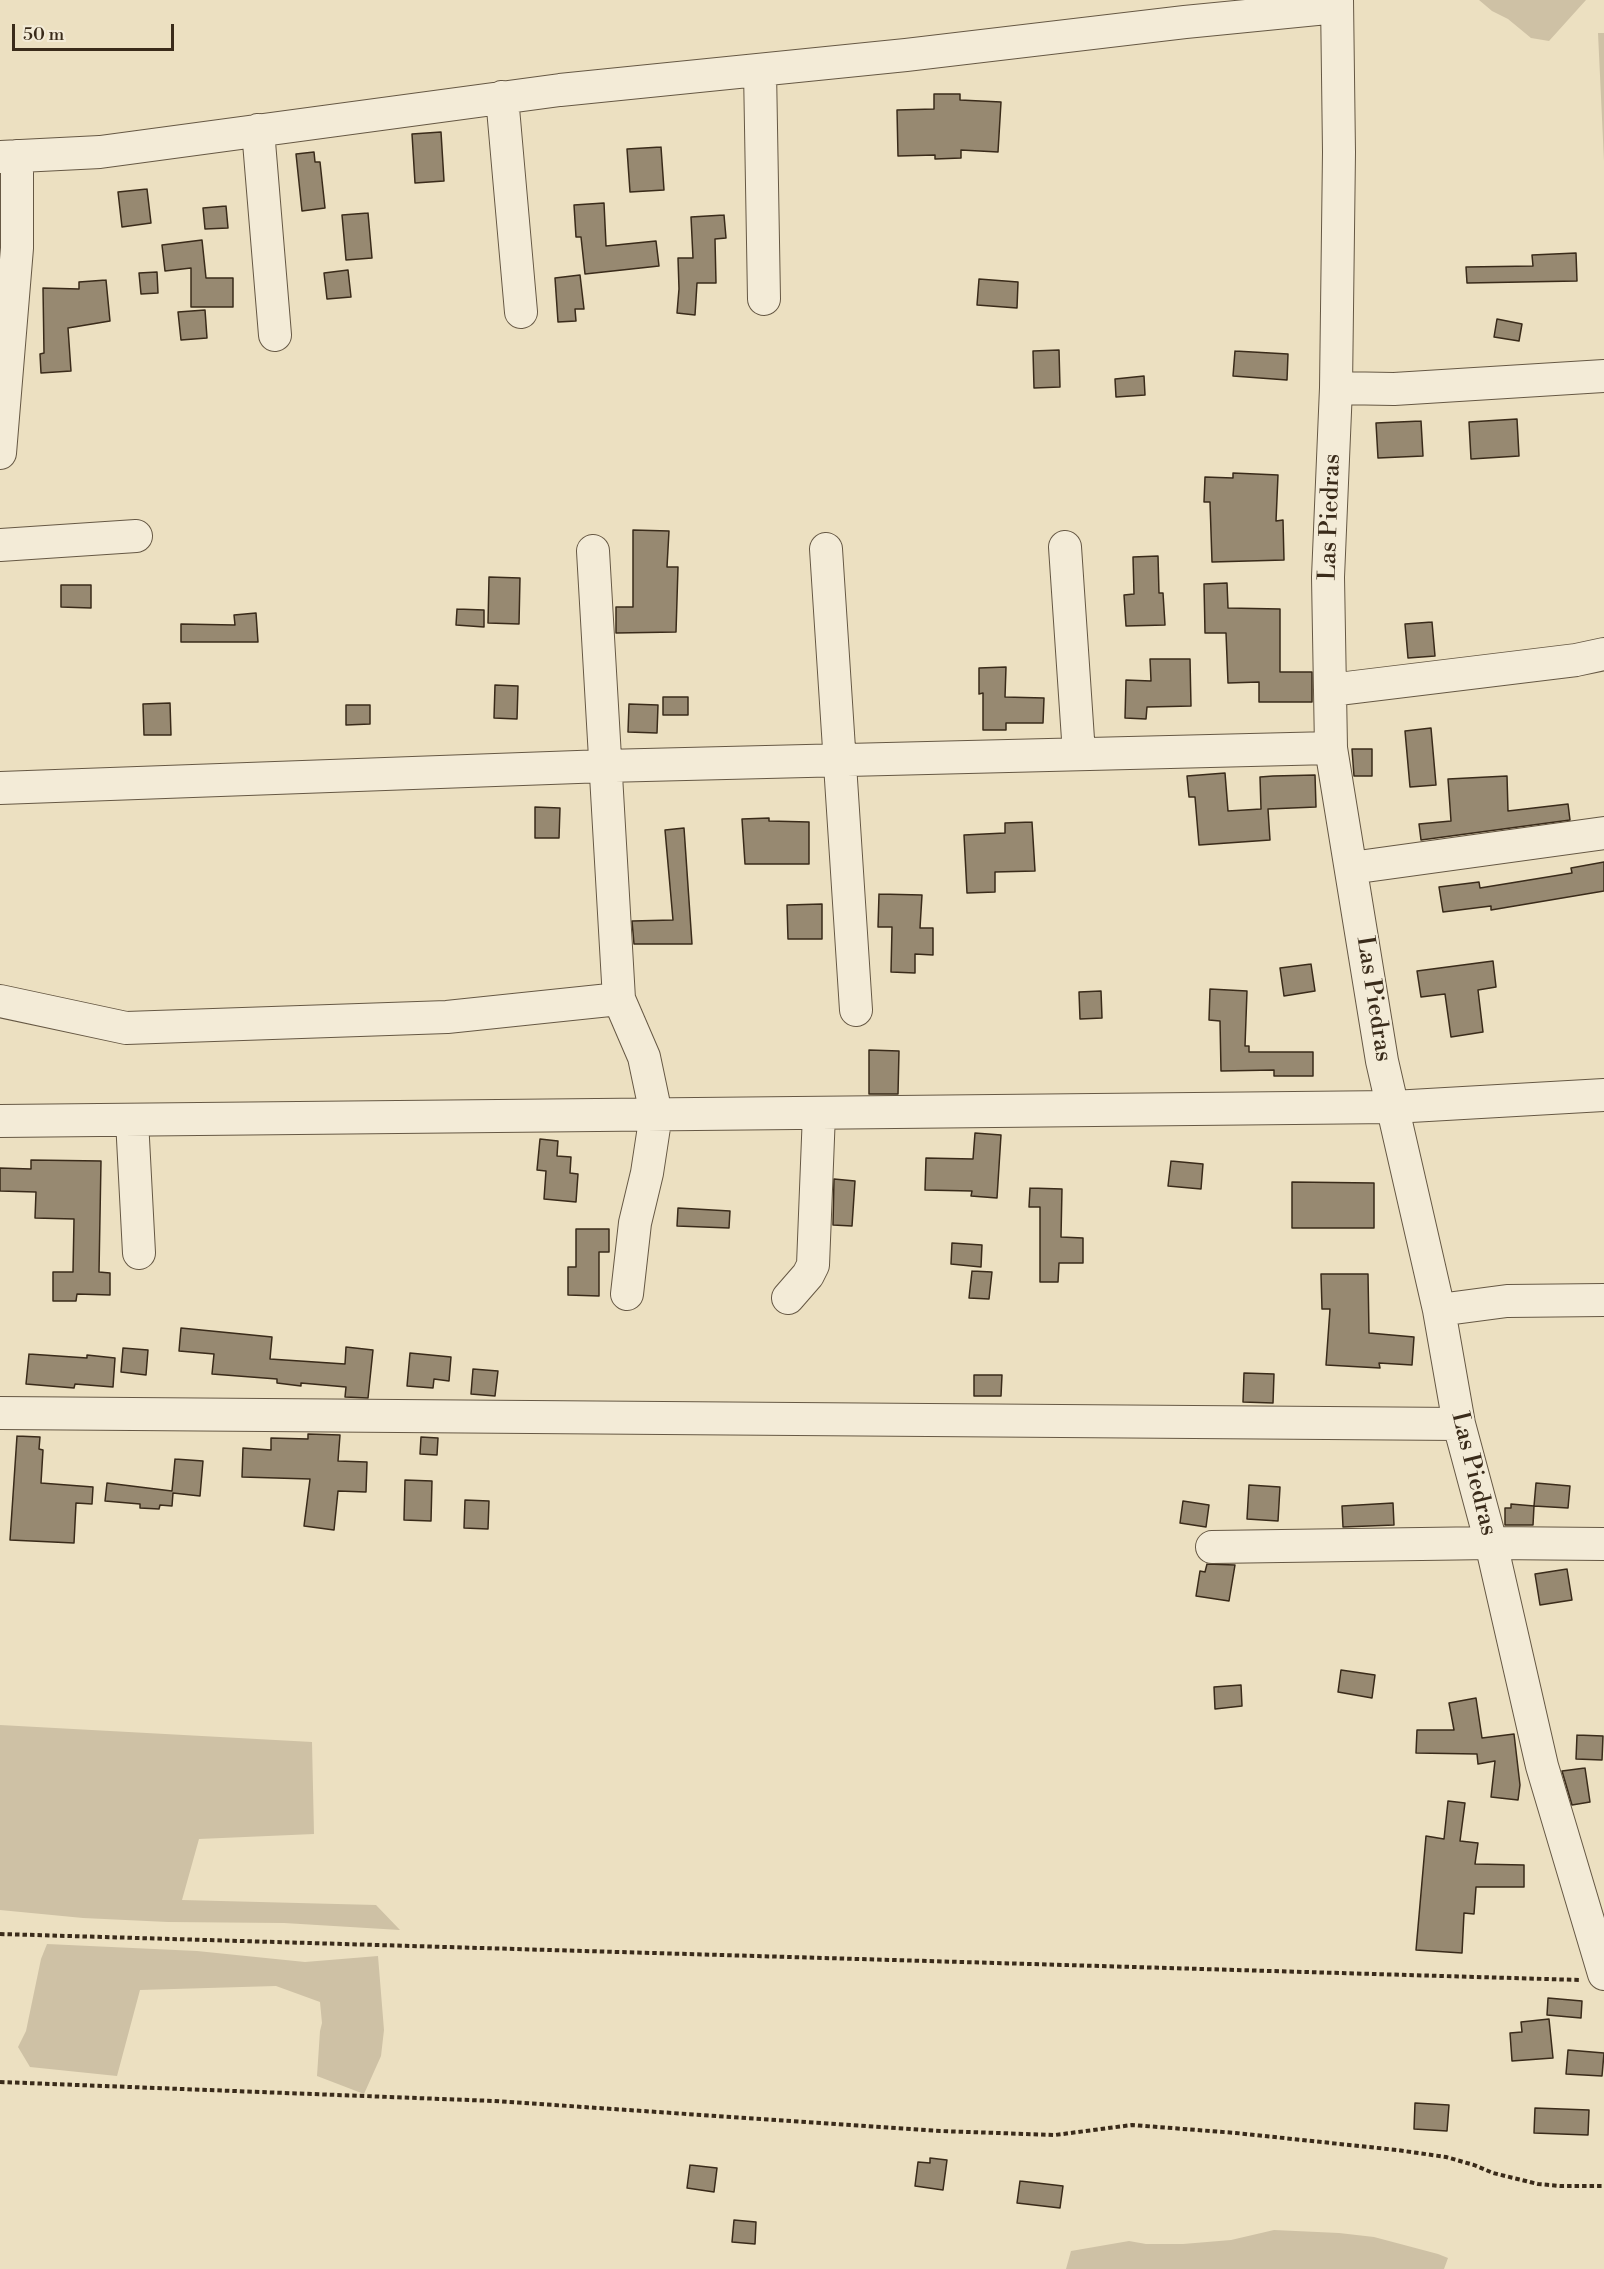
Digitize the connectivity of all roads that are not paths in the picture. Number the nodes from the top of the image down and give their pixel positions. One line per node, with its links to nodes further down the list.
1 (1337, 3): 2 (street); 10 (street, Las Piedras)
2 (760, 70): 3 (street); 6 (street)
3 (502, 98): 4 (street); 7 (street)
4 (258, 130): 5 (street); 8 (street)
5 (8, 157): 11 (street)
6 (764, 299)
7 (521, 312)
8 (275, 334)
9 (1604, 376): 10 (street)
10 (1336, 388): 18 (street, Las Piedras)
11 (0, 453)
12 (136, 536): 13 (street)
13 (0, 545)
14 (1065, 548): 20 (street)
15 (826, 549): 21 (street)
16 (593, 551): 22 (street)
17 (1604, 654): 18 (street)
18 (1330, 690): 19 (street, Las Piedras)
19 (1331, 748): 20 (street); 25 (street, Las Piedras)
20 (1079, 754): 21 (street)
21 (840, 760): 22 (street); 28 (street)
22 (605, 765): 23 (street); 26 (street)
23 (0, 788)
24 (1604, 833): 25 (street)
25 (1351, 868): 30 (street, Las Piedras)
26 (620, 999): 27 (street); 32 (street)
27 (0, 1001)
28 (856, 1010)
29 (1604, 1095): 30 (street)
30 (1393, 1107): 31 (street); 39 (street, Las Piedras)
31 (819, 1113): 32 (street); 37 (street)
32 (656, 1114): 33 (street); 36 (street)
33 (132, 1120): 34 (street); 35 (street)
34 (0, 1121)
35 (140, 1253)
36 (627, 1294)
37 (788, 1298)
38 (1604, 1300): 39 (street)
39 (1439, 1310): 41 (street, Las Piedras)
40 (0, 1413): 41 (street)
41 (1459, 1424): 42 (street, Las Piedras)
42 (1491, 1543): 43 (street); 44 (street); 45 (street, Las Piedras)
43 (1604, 1544)
44 (1212, 1547)
45 (1592, 1977)

